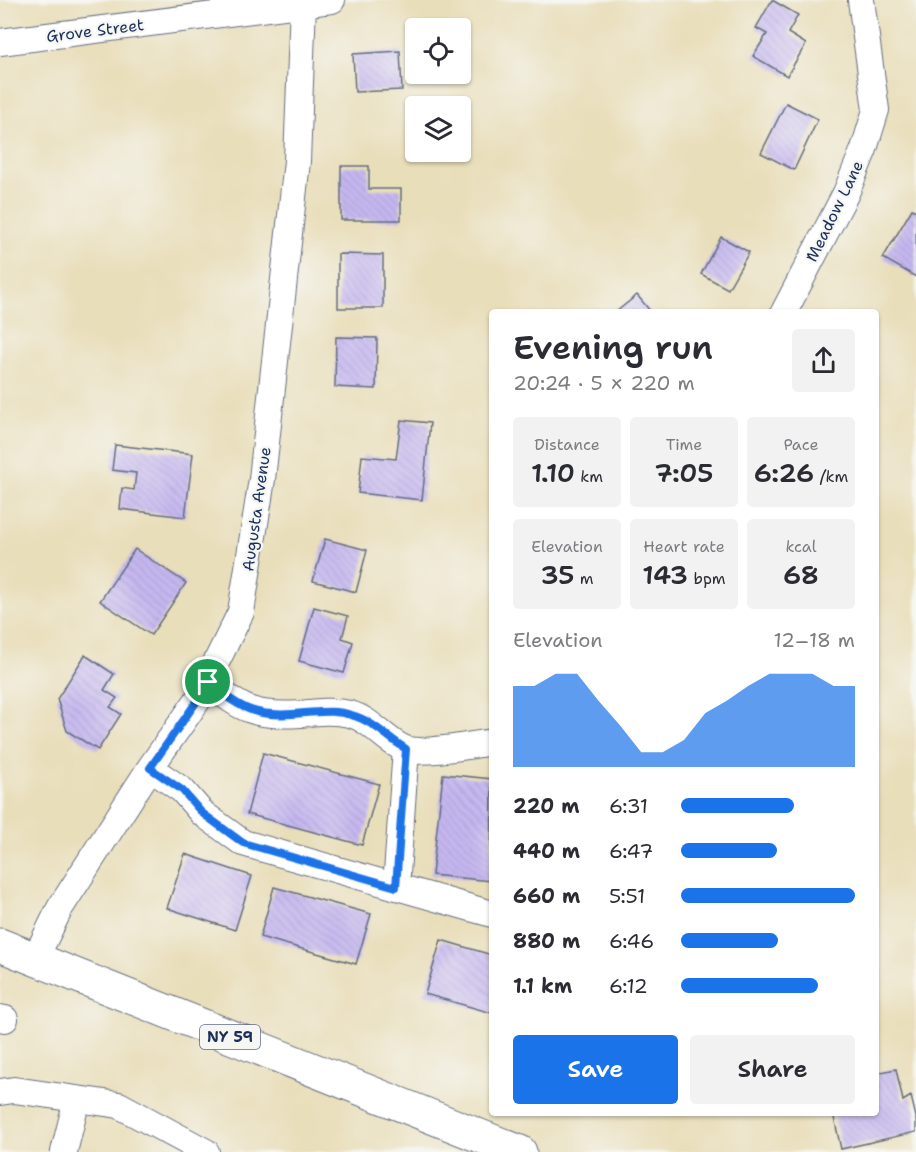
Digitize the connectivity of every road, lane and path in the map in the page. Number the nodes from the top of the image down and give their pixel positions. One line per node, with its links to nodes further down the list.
1 (332, 0): 3 (street, Grove Street)
2 (861, 0): 5 (street, Meadow Lane)
3 (303, 4): 4 (street, Grove Street); 6 (street, Augusta Avenue)
4 (0, 42)
5 (786, 309)
6 (208, 682): 8 (street); 9 (street, Augusta Avenue)
7 (489, 742): 8 (street)
8 (406, 749): 10 (street)
9 (150, 768): 10 (street); 13 (street, Augusta Avenue)
10 (396, 887): 11 (street)
11 (489, 913)
12 (0, 945): 13 (main road, NY 59)
13 (35, 959): 18 (main road, NY 59)
14 (0, 1092): 15 (street)
15 (76, 1099): 16 (street); 17 (street)
16 (64, 1152)
17 (205, 1152)
18 (520, 1152)

